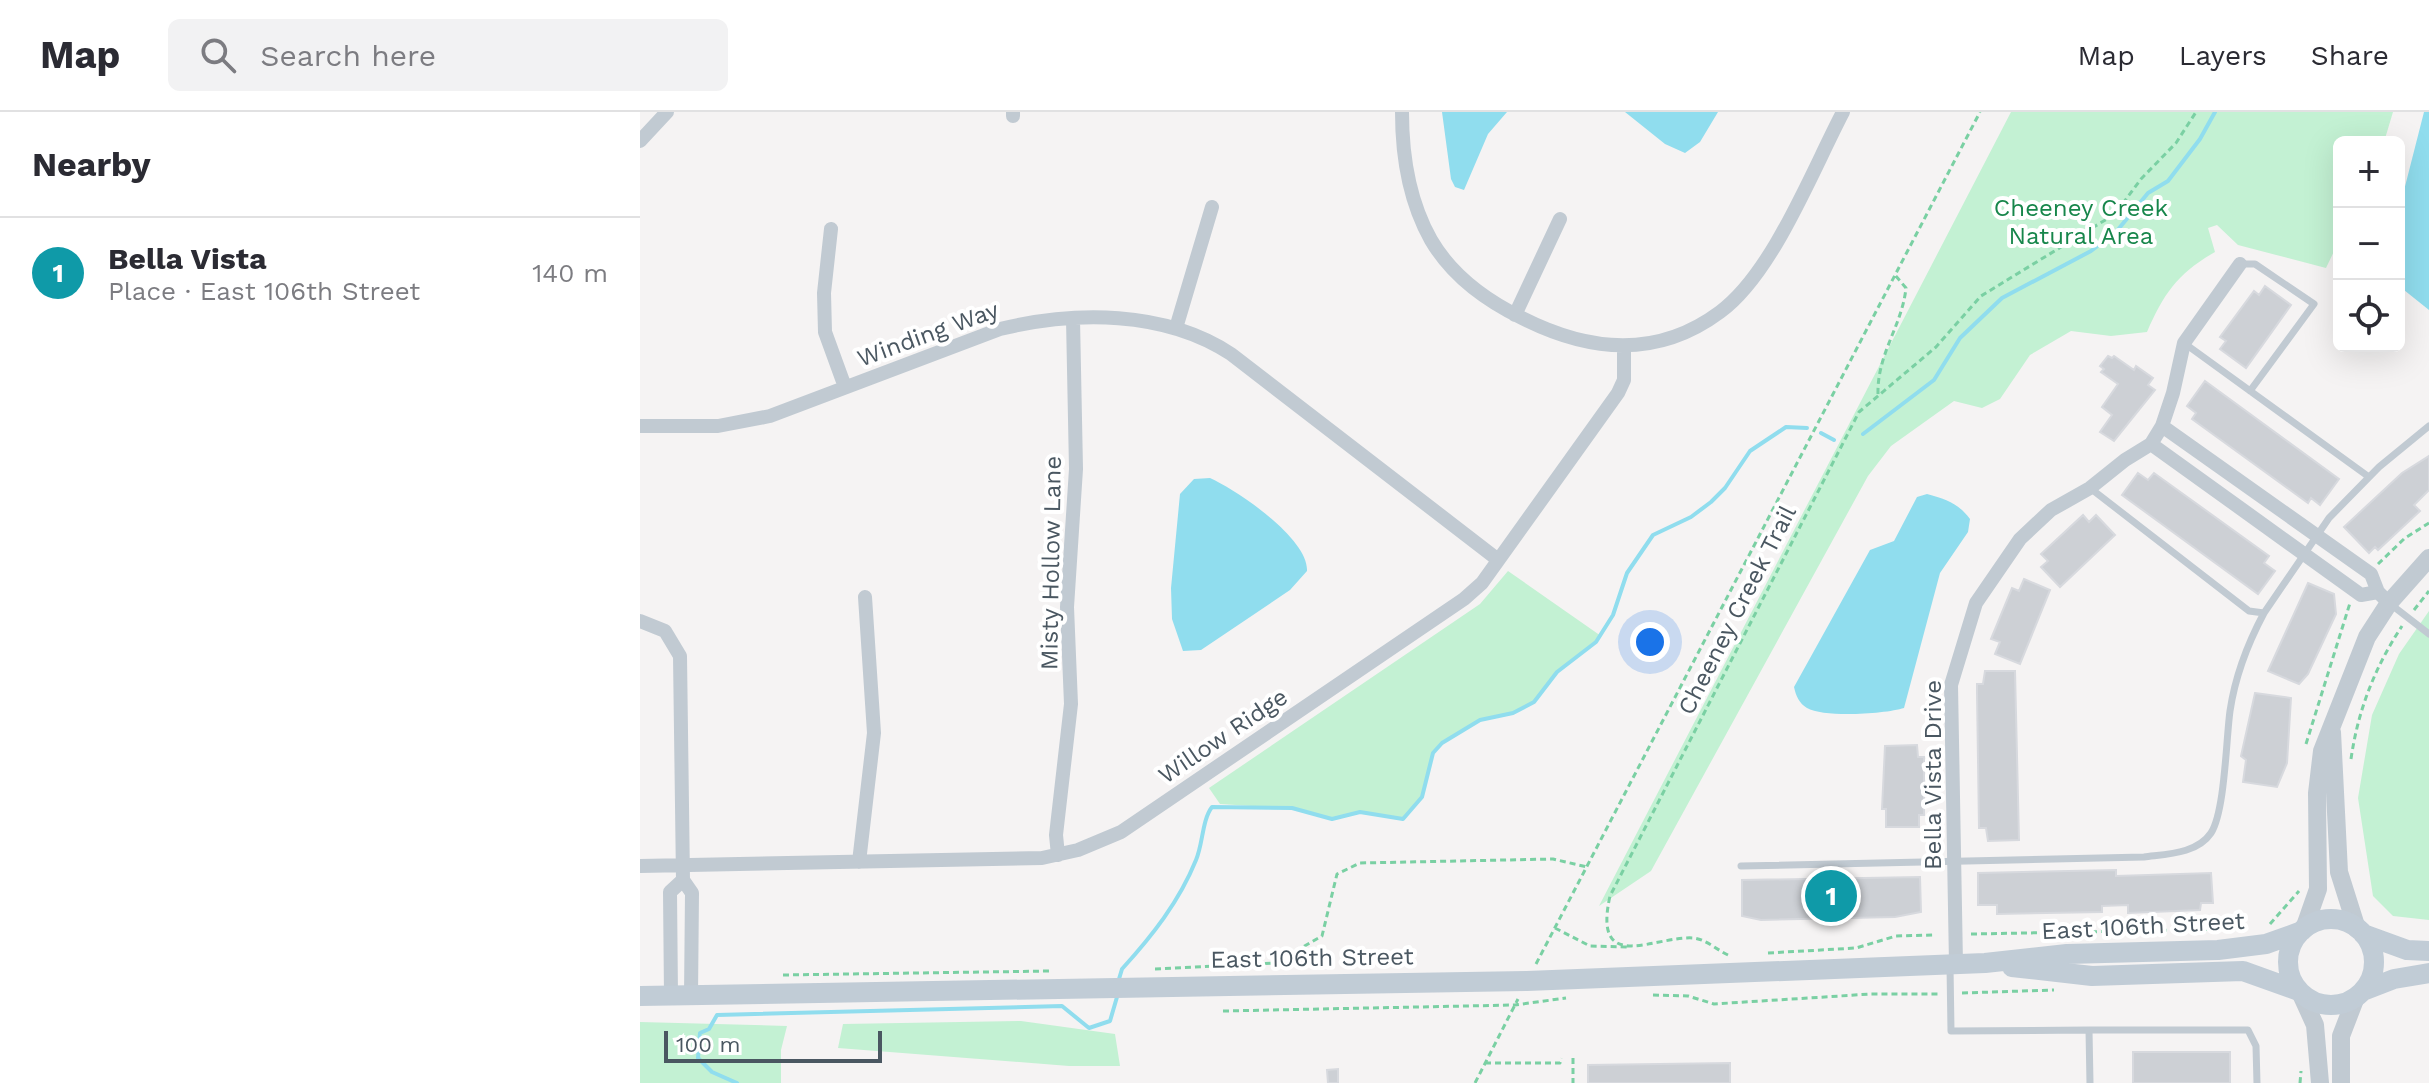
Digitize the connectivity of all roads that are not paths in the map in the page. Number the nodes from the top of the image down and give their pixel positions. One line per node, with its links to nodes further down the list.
1 (667, 112): 4 (street)
2 (1402, 112): 9 (street)
3 (1843, 112): 13 (street)
4 (640, 141)
5 (1212, 207): 11 (street)
6 (1560, 219): 9 (street)
7 (831, 229): 14 (street)
8 (2240, 264): 12 (street, Bella Vista Drive); 15 (lane)
9 (1515, 315): 13 (street)
10 (1073, 319): 11 (street, Winding Way); 14 (street, Winding Way); 32 (street, Misty Hollow Lane)
11 (1176, 328): 25 (street, Winding Way)
12 (2184, 343): 15 (lane); 17 (street, Bella Vista Drive)
13 (1624, 348): 25 (street, Willow Ridge)
14 (845, 387): 16 (street, Winding Way)
15 (2250, 391): 20 (lane)
16 (640, 426)
17 (2162, 426): 19 (street, Bella Vista Drive); 22 (street)
18 (2429, 426): 20 (lane)
19 (2151, 444): 21 (street, Bella Vista Drive); 23 (street)
20 (2369, 477): 22 (lane)
21 (2090, 488): 28 (lane); 33 (street, Bella Vista Drive)
22 (2315, 535): 23 (lane); 27 (street)
23 (2303, 554): 27 (street); 28 (lane)
24 (2429, 558): 27 (street)
25 (1497, 559): 32 (street, Willow Ridge)
26 (865, 597): 34 (street)
27 (2384, 598): 30 (lane); 31 (street)
28 (2264, 613): 33 (lane)
29 (640, 621): 37 (street)
30 (2429, 634)
31 (2332, 732): 38 (street); 39 (street)
32 (1058, 855): 34 (street, Willow Ridge)
33 (1954, 859): 36 (lane); 42 (street, Bella Vista Drive)
34 (859, 862): 37 (street, Willow Ridge)
35 (640, 866): 37 (street, Willow Ridge)
36 (1741, 866)
37 (683, 872): 47 (street); 47 (street)
38 (2303, 930): 39 (main road); 41 (main road, East 106th Street); 44 (main road)
39 (2360, 931): 40 (main road); 45 (main road)
40 (2429, 951)
41 (1985, 963): 42 (main road, East 106th Street); 44 (main road, East 106th Street)
42 (1953, 964): 47 (main road, East 106th Street); 48 (lane)
43 (2429, 973): 45 (main road)
44 (2299, 991): 45 (main road); 51 (street)
45 (2359, 994): 52 (street)
46 (640, 996): 47 (main road, East 106th Street)
47 (681, 996)
48 (2089, 1030): 49 (lane); 50 (lane)
49 (2090, 1083)
50 (2257, 1083)
51 (2320, 1083)
52 (2341, 1083)

